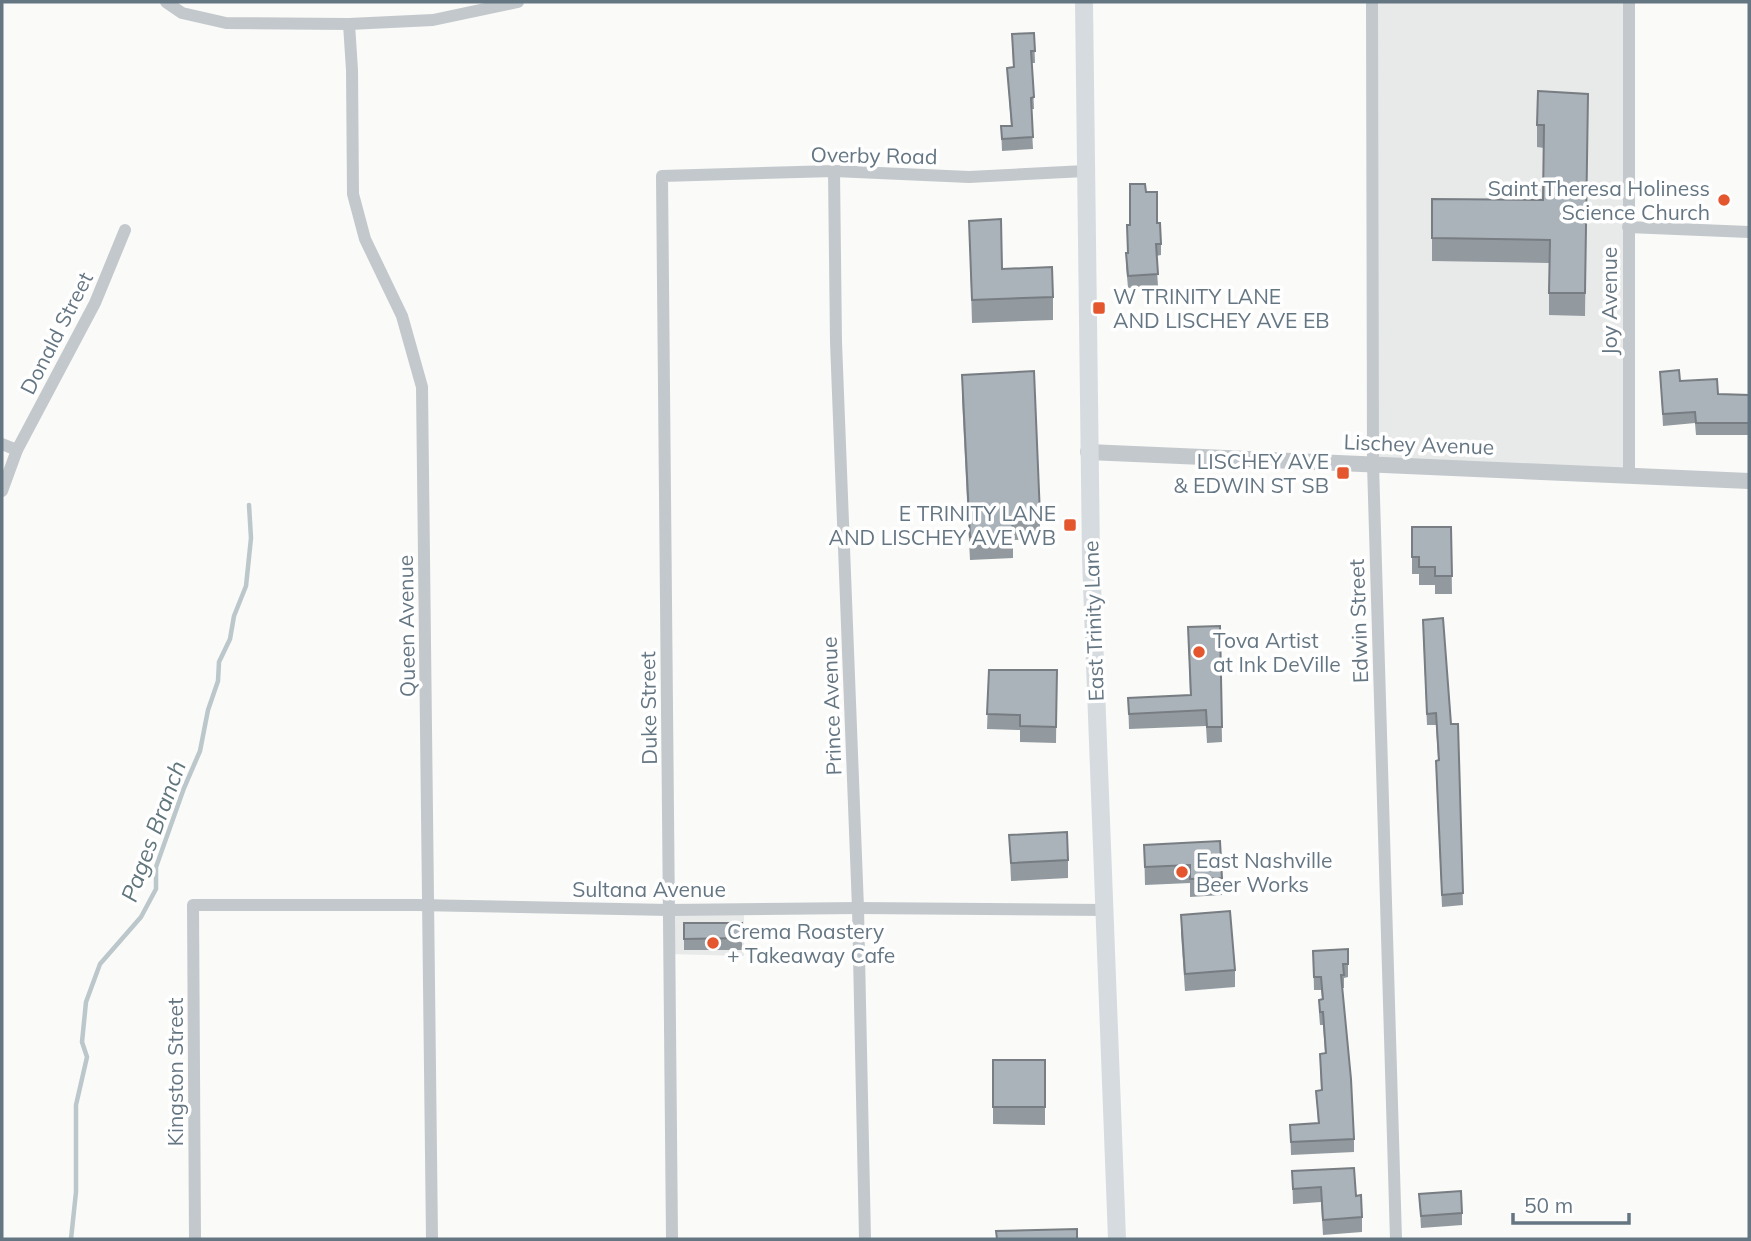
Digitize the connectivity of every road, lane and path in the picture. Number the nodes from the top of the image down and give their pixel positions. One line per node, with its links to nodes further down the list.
1 (166, 2): 6 (street)
2 (518, 2): 6 (street)
3 (1084, 2): 8 (main road, East Trinity Lane)
4 (1372, 2): 16 (street, Edwin Street)
5 (1629, 2): 10 (street, Joy Avenue)
6 (349, 24): 21 (street, Queen Avenue)
7 (834, 171): 8 (street, Overby Road); 9 (street, Overby Road); 22 (street, Prince Avenue)
8 (1085, 171): 15 (main road, East Trinity Lane)
9 (662, 176): 23 (street, Duke Street)
10 (1628, 228): 12 (street); 17 (street, Joy Avenue)
11 (125, 230): 14 (street, Donald Street)
12 (1749, 232)
13 (2, 444): 14 (street)
14 (17, 450): 19 (street, Donald Street)
15 (1088, 452): 16 (street, Lischey Avenue); 24 (main road, East Trinity Lane)
16 (1373, 464): 17 (street, Lischey Avenue); 30 (street, Edwin Street)
17 (1629, 474): 18 (street, Lischey Avenue)
18 (1749, 481)
19 (2, 491)
20 (193, 905): 21 (street, Sultana Avenue); 25 (street, Kingston Street)
21 (429, 905): 23 (street, Sultana Avenue); 26 (street, Queen Avenue)
22 (858, 908): 23 (street, Sultana Avenue); 24 (street, Sultana Avenue); 28 (street, Prince Avenue)
23 (669, 910): 27 (street, Duke Street)
24 (1104, 910): 29 (main road, East Trinity Lane)
25 (195, 1239)
26 (432, 1239)
27 (672, 1239)
28 (865, 1239)
29 (1117, 1239)
30 (1396, 1239)

